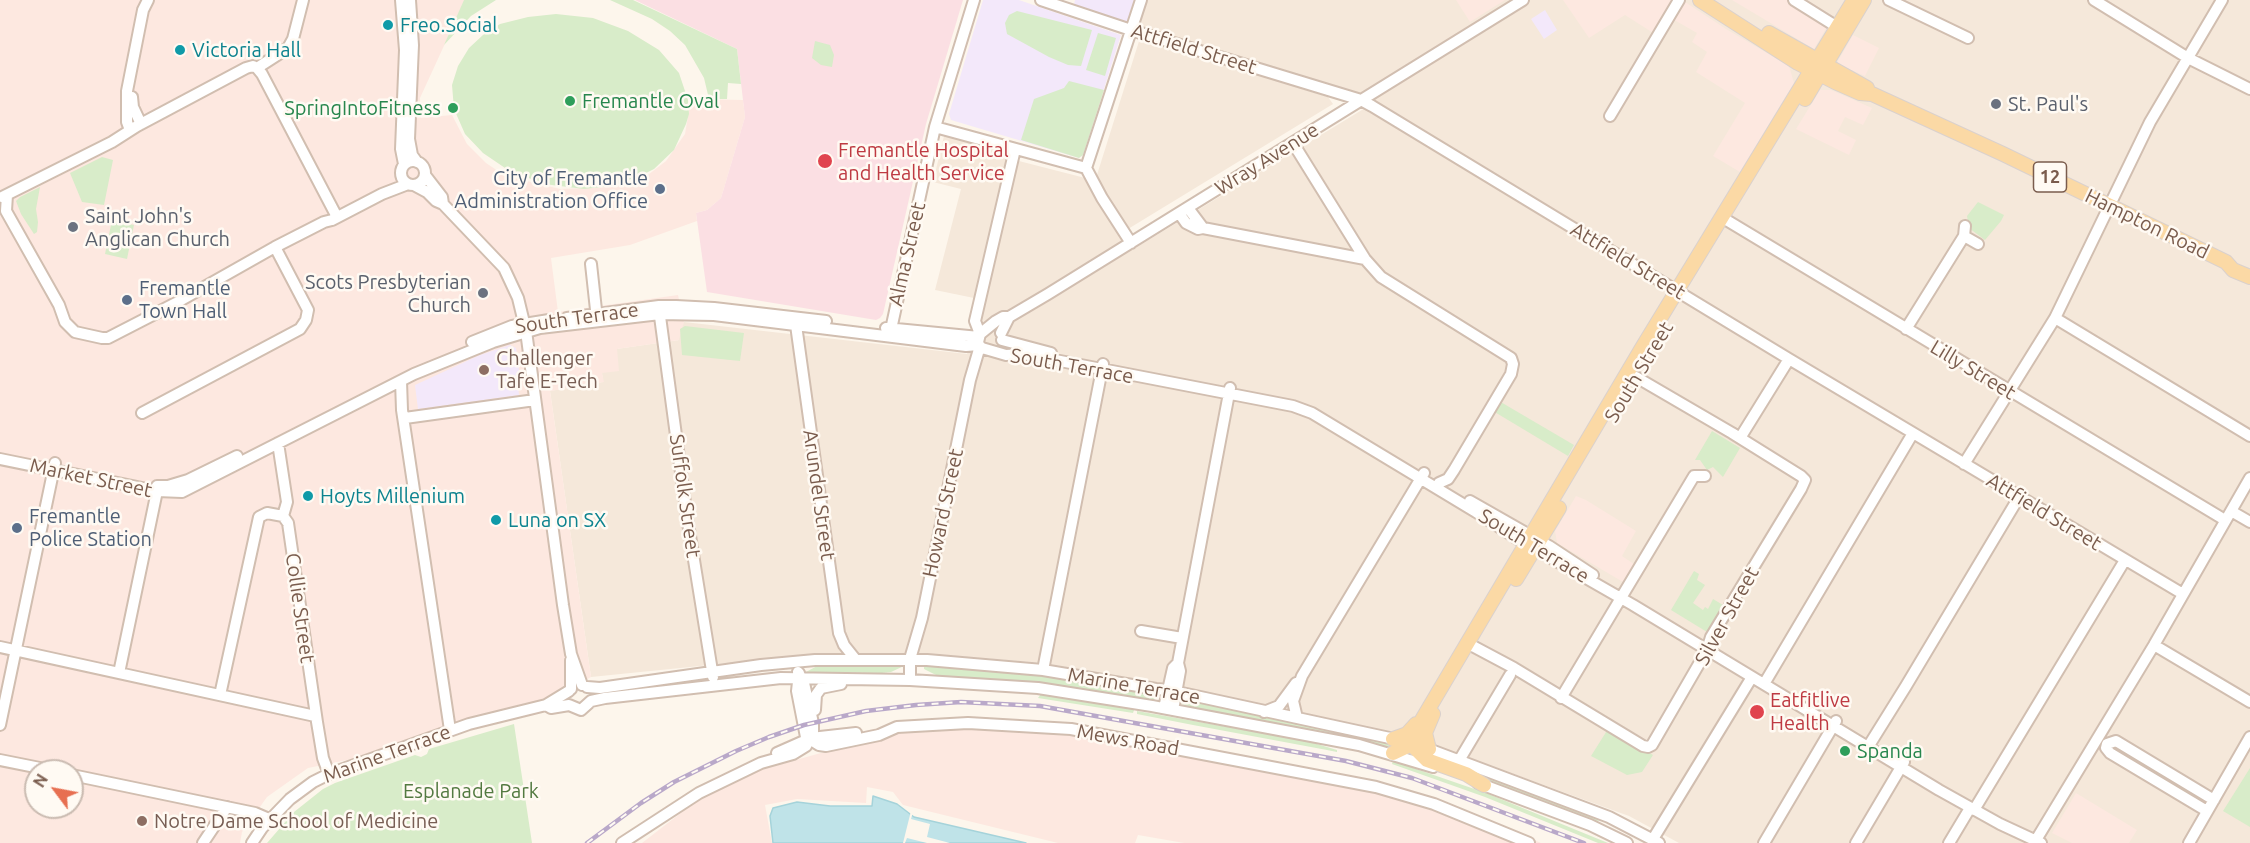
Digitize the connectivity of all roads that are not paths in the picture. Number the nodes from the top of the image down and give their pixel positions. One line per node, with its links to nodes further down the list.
1 (401, 0): 36 (street)
2 (410, 0): 33 (street)
3 (974, 0): 29 (street, Alma Street)
4 (1041, 0): 18 (street, Attfield Street)
5 (1141, 0): 19 (street)
6 (1523, 0): 26 (street, Wray Avenue)
7 (1679, 0): 27 (street)
8 (1700, 0): 24 (main road, Hampton Road / 12)
9 (1712, 0): 24 (main road, Hampton Road / 12)
10 (1794, 0): 20 (street)
11 (1854, 0): 20 (main road, South Street)
12 (1864, 0): 20 (main road, South Street)
13 (1889, 0): 21 (street)
14 (2094, 0): 22 (street)
15 (2222, 0): 22 (street)
16 (146, 1): 28 (street); 30 (street)
17 (302, 2): 23 (street)
18 (1069, 4): 19 (street, Attfield Street)
19 (1131, 30): 26 (street, Attfield Street); 34 (street)
20 (1842, 30): 24 (main road, South Street)
21 (1968, 38)
22 (2188, 58): 25 (street); 39 (street)
23 (256, 68): 28 (street); 41 (street)
24 (1819, 68): 39 (main road, Hampton Road / 12); 42 (main road, South Street)
25 (2250, 89)
26 (1361, 100): 31 (street, Wray Avenue); 52 (street, Attfield Street)
27 (1610, 116)
28 (141, 124): 30 (street)
29 (935, 127): 32 (street); 60 (street, Alma Street)
30 (130, 130): 37 (street)
31 (1293, 143): 40 (street, Wray Avenue); 46 (street)
32 (1015, 150): 34 (street); 62 (street)
33 (417, 162): 35 (street); 36 (street)
34 (1086, 168): 43 (street)
35 (425, 175): 36 (street); 38 (street)
36 (407, 177): 38 (street); 41 (street)
37 (2, 194): 45 (street)
38 (443, 204): 58 (street)
39 (2109, 206): 47 (main road, Hampton Road / 12); 56 (street)
40 (1183, 211): 43 (street, Wray Avenue); 46 (street)
41 (335, 219): 45 (street); 49 (street)
42 (1726, 220): 52 (main road, South Street); 59 (street, Lilly Street)
43 (1131, 243): 54 (street, Wray Avenue)
44 (1978, 244): 59 (street)
45 (275, 247): 49 (street)
46 (1365, 259): 84 (street)
47 (2226, 262): 50 (main road, Hampton Road / 12); 51 (main road, Hampton Road / 12)
48 (591, 264): 55 (street)
49 (285, 266): 71 (street)
50 (2250, 267)
51 (2250, 278)
52 (1681, 294): 63 (street, Attfield Street); 65 (main road, South Street); 91 (main road, South Street)
53 (659, 310): 55 (street, South Terrace); 57 (street, South Terrace); 60 (street, South Terrace); 110 (street, Suffolk Street)
54 (1009, 317): 61 (street); 62 (street, Wray Avenue)
55 (597, 318): 58 (street, South Terrace)
56 (2055, 318): 69 (street); 74 (street)
57 (796, 325): 60 (street, South Terrace); 106 (street, Arundel Street)
58 (525, 327): 66 (street, South Terrace); 70 (street); 85 (street, South Terrace)
59 (1906, 329): 69 (street, Lilly Street)
60 (890, 332): 62 (street, South Terrace)
61 (1002, 336): 62 (street, South Terrace); 62 (street); 64 (street, South Terrace)
62 (982, 341): 64 (street, South Terrace); 95 (street, Howard Street)
63 (1789, 359): 73 (street, Attfield Street); 75 (street)
64 (1102, 366): 68 (street, South Terrace); 109 (street)
65 (1636, 377): 75 (street); 91 (main road, South Street)
66 (401, 381): 67 (street, South Terrace); 72 (street)
67 (382, 390): 72 (street); 76 (street, South Terrace)
68 (1230, 391): 81 (street, South Terrace); 97 (street)
69 (2010, 391): 79 (street); 88 (street, Lilly Street)
70 (535, 400): 72 (street); 103 (street)
71 (142, 413)
72 (403, 414): 138 (street)
73 (1913, 434): 79 (street, Attfield Street); 118 (street)
74 (2250, 436)
75 (1740, 438): 101 (street, Silver Street)
76 (278, 443): 85 (street, South Terrace); 89 (street, Collie Street)
77 (0, 452): 80 (street, Market Street)
78 (0, 459): 80 (street, Market Street)
79 (1964, 464): 87 (street, Attfield Street)
80 (54, 467): 85 (street, Market Street); 86 (street, Market Street); 102 (street)
81 (1422, 476): 84 (street, South Terrace); 91 (street, South Terrace); 113 (street)
82 (1705, 476): 94 (street)
83 (2250, 478): 88 (street)
84 (1439, 483): 91 (street, South Terrace)
85 (178, 489): 86 (street, Market Street)
86 (157, 492): 111 (street)
87 (2019, 497): 92 (street, Attfield Street); 143 (street)
88 (2228, 515): 90 (street, Lilly Street); 93 (street)
89 (284, 516): 123 (street); 133 (street, Collie Street)
90 (2250, 522)
91 (1533, 542): 94 (street, South Terrace); 98 (main road, South Street)
92 (2125, 560): 93 (street, Attfield Street); 155 (street)
93 (2183, 594): 99 (street)
94 (1623, 596): 101 (street, South Terrace); 124 (street)
95 (922, 618): 104 (street, Howard Street); 107 (street)
96 (1141, 631): 97 (street)
97 (1182, 638): 122 (street)
98 (1471, 645): 124 (street); 132 (main road, South Street)
99 (2154, 645): 126 (street); 158 (street)
100 (0, 647): 102 (street)
101 (1708, 647): 114 (street, South Terrace); 118 (street, South Terrace); 124 (street, Silver Street)
102 (15, 651): 111 (street); 136 (street)
103 (572, 654): 119 (street); 121 (street)
104 (910, 659): 106 (street, Marine Terrace); 107 (street, Marine Terrace); 117 (street, Howard Street)
105 (815, 660): 106 (street, Marine Terrace); 108 (street, Marine Terrace); 116 (street)
106 (856, 660)
107 (927, 660): 109 (street, Marine Terrace)
108 (761, 665): 110 (street, Marine Terrace); 116 (street)
109 (1043, 670): 122 (street, Marine Terrace)
110 (711, 672): 119 (street, Marine Terrace); 120 (street, Suffolk Street)
111 (119, 673): 123 (street)
112 (1510, 675): 147 (street)
113 (1302, 676): 131 (street); 134 (street)
114 (1752, 677): 118 (street, South Terrace); 159 (street)
115 (861, 678): 116 (street, Marine Terrace); 117 (street, Marine Terrace); 130 (street)
116 (800, 680): 120 (street, Marine Terrace); 130 (street); 141 (street)
117 (910, 680): 129 (street, Marine Terrace)
118 (1766, 681): 135 (street, South Terrace)
119 (585, 686): 121 (street, Marine Terrace); 125 (street)
120 (715, 686): 125 (street, Marine Terrace)
121 (570, 690): 127 (street, Marine Terrace); 128 (street)
122 (1172, 691): 129 (street); 131 (street, Marine Terrace)
123 (220, 695): 133 (street)
124 (1561, 698)
125 (591, 701): 128 (street, Marine Terrace)
126 (2250, 702)
127 (546, 705): 128 (street, Marine Terrace); 138 (street, Marine Terrace)
128 (569, 705)
129 (1168, 709): 144 (street, Marine Terrace)
130 (815, 712): 139 (street)
131 (1264, 712): 134 (street, Marine Terrace)
132 (1429, 713): 142 (main road, South Street); 144 (main road); 145 (main road)
133 (315, 716): 150 (street, Collie Street)
134 (1297, 718): 144 (street, Marine Terrace)
135 (1835, 723): 143 (street, South Terrace); 165 (street)
136 (0, 725)
137 (889, 729): 139 (street); 141 (street, Mews Road); 163 (street, Mews Road)
138 (450, 730): 150 (street, Marine Terrace)
139 (841, 735): 141 (street)
140 (2250, 737): 153 (street)
141 (806, 740): 162 (street, Mews Road)
142 (1412, 744): 144 (main road); 145 (street); 152 (main road)
143 (1869, 744): 149 (street, South Terrace)
144 (1393, 746): 152 (street, Marine Terrace)
145 (1429, 749): 147 (street)
146 (0, 759): 148 (street)
147 (1460, 759): 159 (street)
148 (24, 764)
149 (1903, 764): 155 (street, South Terrace); 166 (street)
150 (329, 774): 157 (street, Marine Terrace)
151 (84, 777): 154 (street)
152 (1484, 785): 164 (street, Marine Terrace)
153 (2214, 800): 156 (street); 156 (street)
154 (227, 807): 157 (street); 160 (street)
155 (1973, 808): 158 (street, South Terrace); 167 (street)
156 (2207, 811): 169 (street)
157 (269, 819): 161 (street, Marine Terrace)
158 (2039, 840): 168 (street, South Terrace)
159 (1656, 841)
160 (203, 843)
161 (252, 843)
162 (622, 843)
163 (1529, 843)
164 (1627, 843)
165 (1764, 843)
166 (1856, 843)
167 (1948, 843)
168 (2050, 843)
169 (2189, 843)

